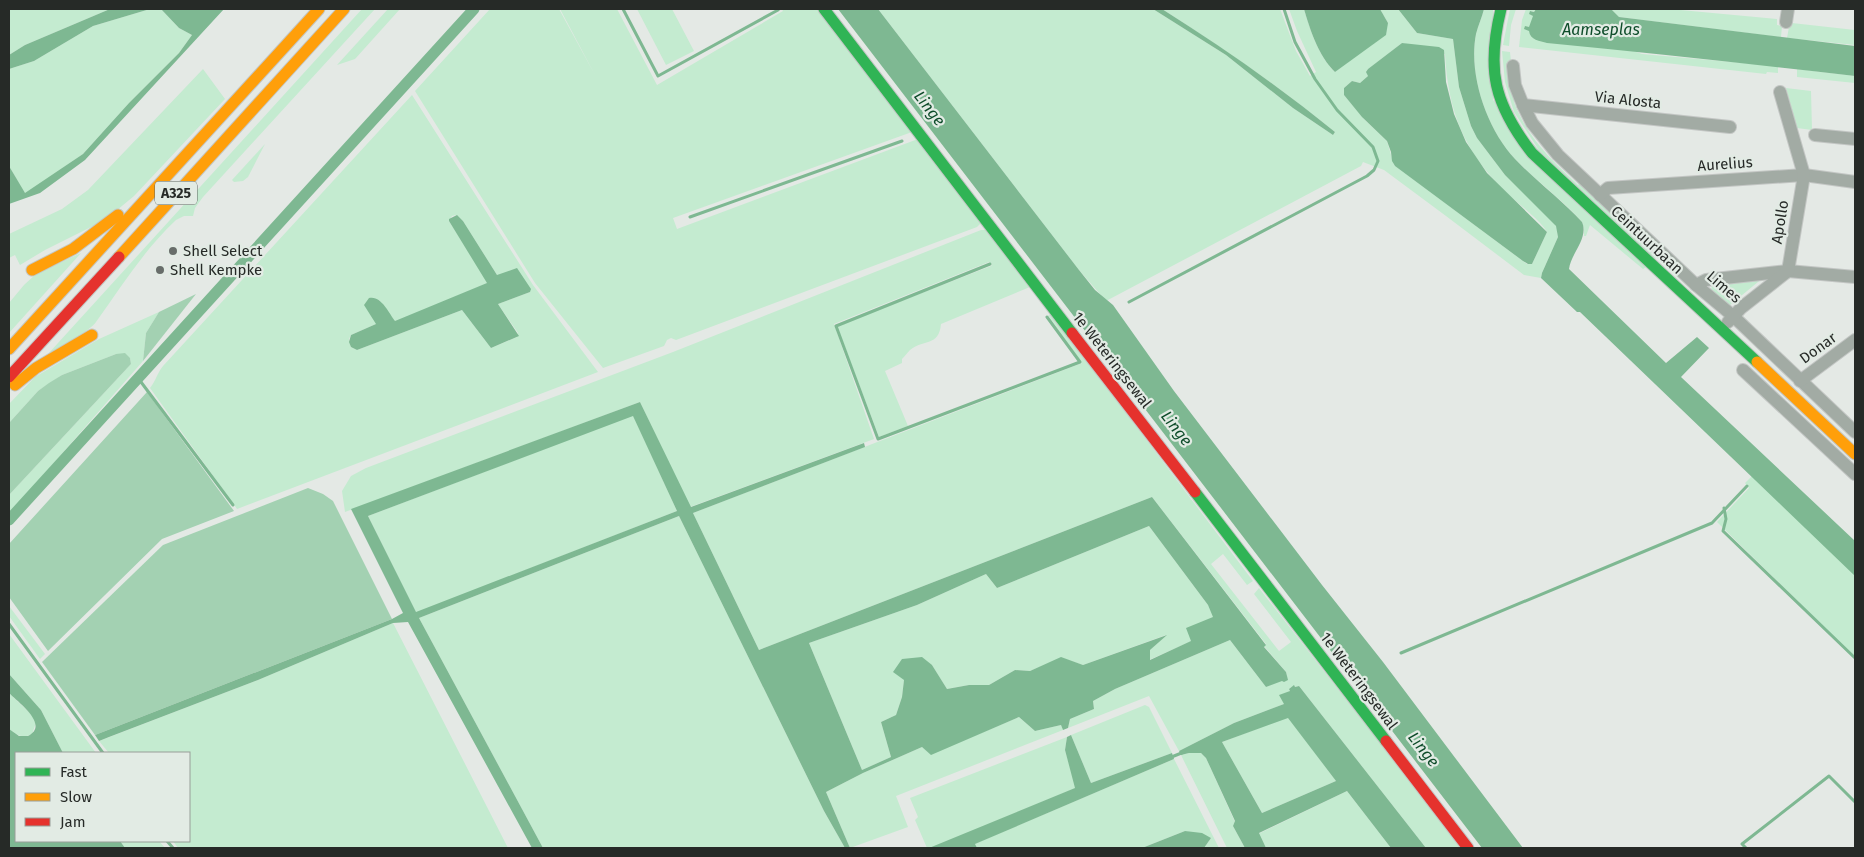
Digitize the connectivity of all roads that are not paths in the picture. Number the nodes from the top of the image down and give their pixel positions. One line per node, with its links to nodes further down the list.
1 (320, 9): 15 (main road, A325)
2 (344, 9): 27 (main road, A325)
3 (824, 9): 35 (main road, 1e Weteringsewal)
4 (1502, 9): 22 (main road, Ceintuurbaan)
5 (1788, 9): 6 (street)
6 (1786, 22)
7 (1513, 66): 9 (street, Limes)
8 (1780, 92): 13 (street, Apollo)
9 (1523, 105): 10 (street, Via Alosta); 16 (street, Limes)
10 (1730, 126)
11 (1815, 135): 12 (street)
12 (1855, 139)
13 (1804, 175): 14 (street, Aurelius); 16 (street, Aurelius); 18 (street, Apollo)
14 (1855, 182)
15 (158, 185): 17 (main road); 25 (main road, A325)
16 (1600, 195): 20 (street, Limes)
17 (32, 270)
18 (1788, 271): 19 (street); 20 (street); 21 (street)
19 (1855, 277)
20 (1696, 285): 21 (street, Limes)
21 (1733, 316): 22 (street); 28 (street, Limes)
22 (1721, 330): 30 (main road, Ceintuurbaan)
23 (92, 335): 29 (main road)
24 (1855, 340): 28 (street, Donar)
25 (9, 349)
26 (1743, 370): 31 (street)
27 (9, 377)
28 (1800, 381): 32 (street, Limes)
29 (9, 389)
30 (1789, 392): 31 (street); 33 (main road, Ceintuurbaan)
31 (1779, 403): 34 (street)
32 (1855, 432)
33 (1855, 454)
34 (1855, 474)
35 (1468, 848)

